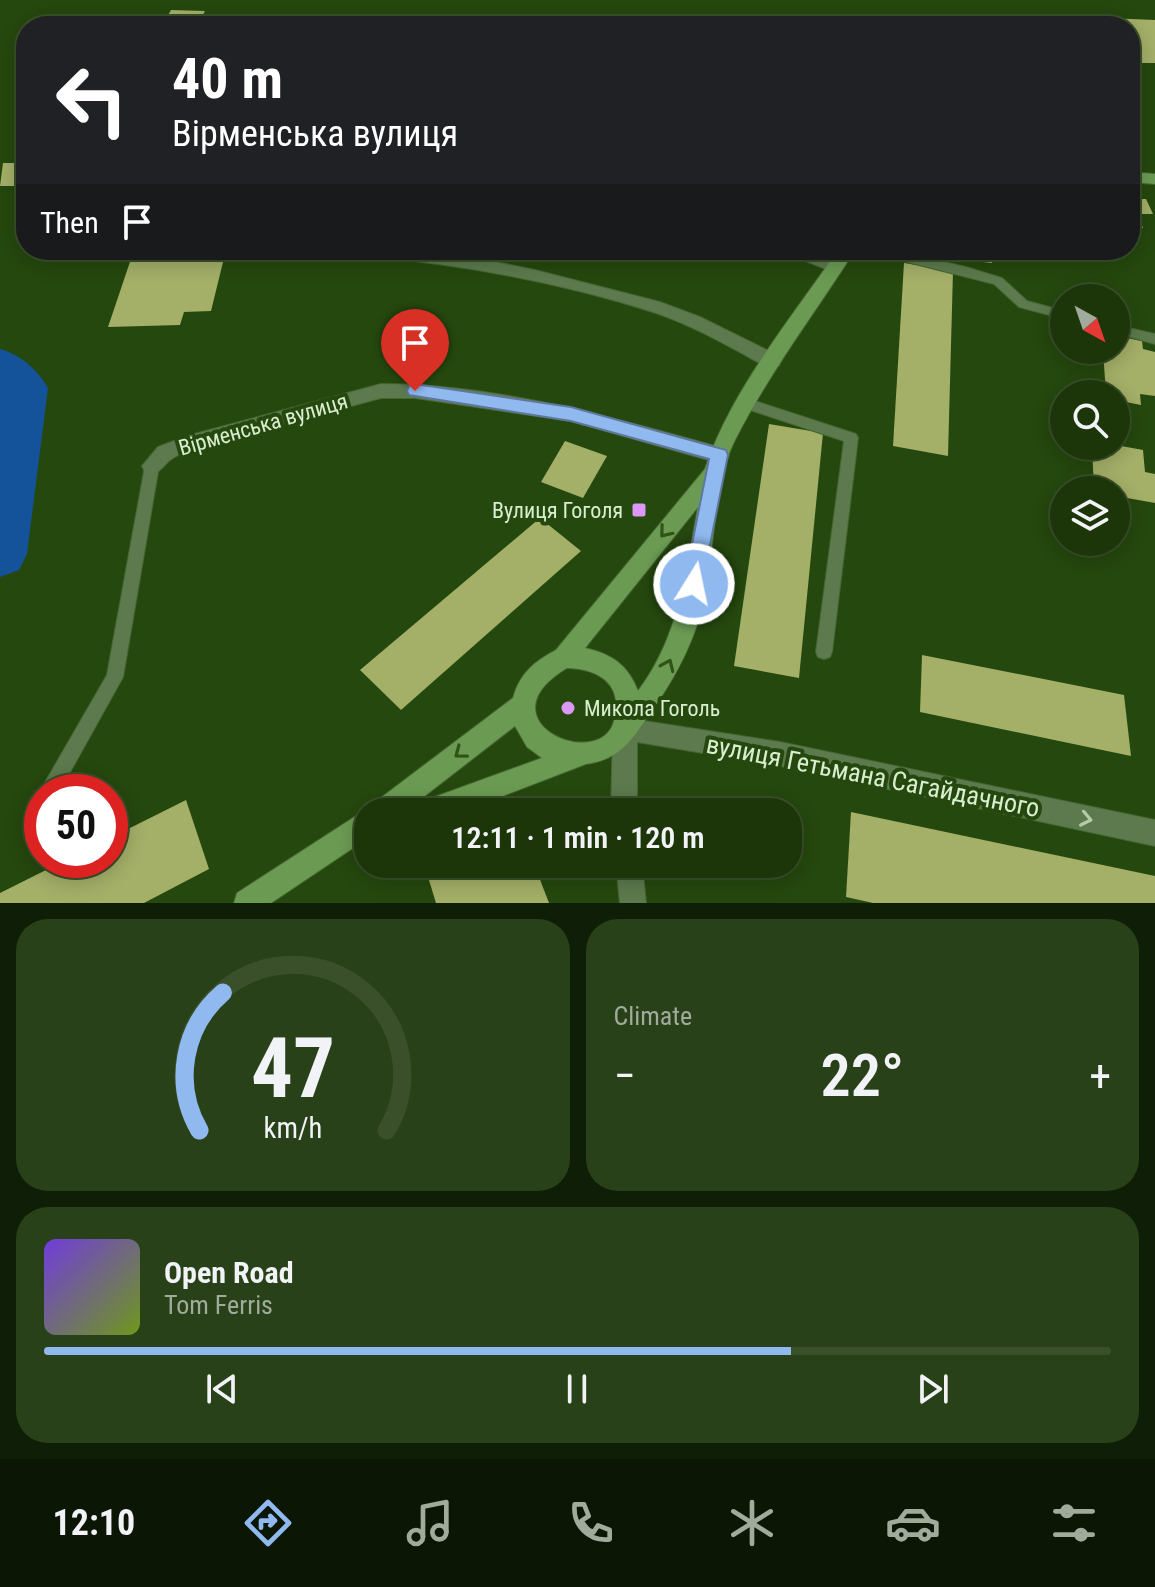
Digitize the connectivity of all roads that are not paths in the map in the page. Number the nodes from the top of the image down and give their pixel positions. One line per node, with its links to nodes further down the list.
1 (467, 260): 9 (street)
2 (815, 260): 5 (lane)
3 (840, 260): 5 (main road)
4 (915, 260): 6 (lane)
5 (835, 268): 9 (main road)
6 (1050, 311)
7 (1130, 333): 8 (lane)
8 (1155, 339)
9 (772, 361): 10 (main road)
10 (746, 403): 11 (main road); 13 (lane)
11 (717, 463): 12 (street, Вірменська вулиця); 14 (main road, one-way to 14); 16 (main road, one-way to 11)
12 (152, 466): 18 (lane, Вірменська вулиця)
13 (824, 652)
14 (564, 657): 15 (main road); 16 (main road)
15 (522, 706): 17 (main road); 19 (main road, one-way to 19)
16 (625, 729): 17 (main road); 21 (street); 22 (street, вулиця Гетьмана Сагайдачного, one-way to 22)
17 (579, 756): 20 (main road)
18 (59, 774)
19 (401, 798)
20 (465, 798)
21 (624, 798)
22 (1155, 833)
23 (354, 834): 25 (main road)
24 (354, 838): 25 (main road)
25 (342, 843): 27 (main road)
26 (630, 878): 28 (street)
27 (247, 903)
28 (633, 903)

